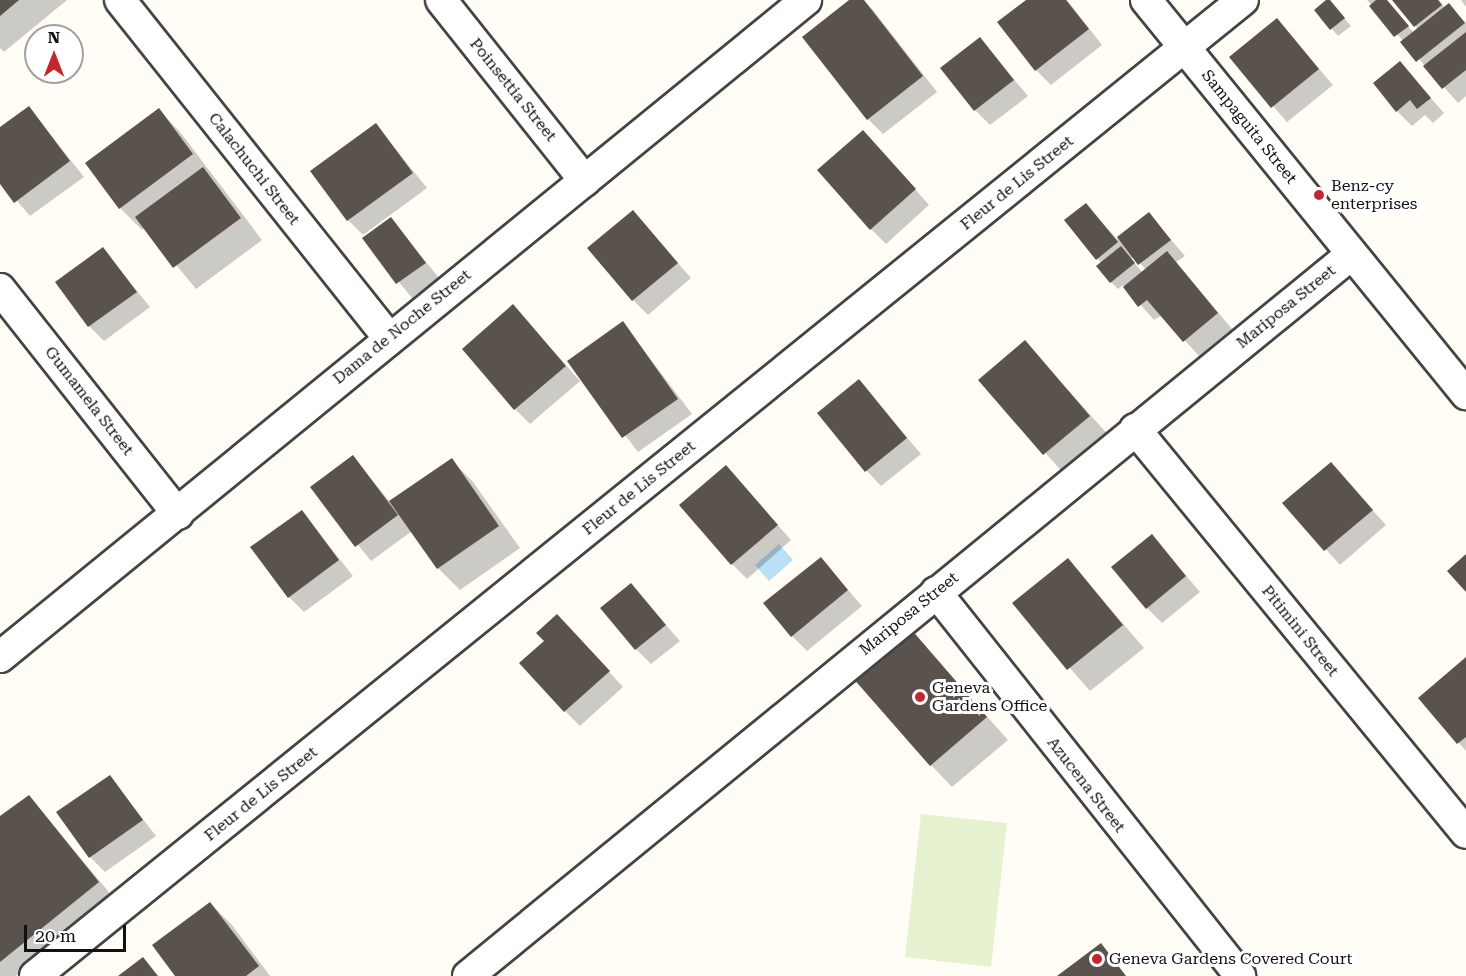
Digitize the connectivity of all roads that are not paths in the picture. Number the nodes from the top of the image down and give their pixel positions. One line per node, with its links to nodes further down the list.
1 (120, 0): 10 (street, Calachuchi Street)
2 (441, 0): 7 (street, Poinsettia Street)
3 (1146, 0): 6 (street, Sampaguita Street)
4 (1243, 0): 6 (street, Fleur de Lis Street)
5 (793, 4): 7 (street, Dama de Noche Street)
6 (1184, 47): 8 (street, Sampaguita Street); 17 (street, Fleur de Lis Street)
7 (585, 180): 10 (street, Dama de Noche Street)
8 (1352, 254): 11 (street, Sampaguita Street); 12 (street, Mariposa Street)
9 (0, 289): 13 (street, Gumamela Street)
10 (388, 337): 13 (street, Dama de Noche Street)
11 (1466, 394)
12 (1135, 429): 14 (street, Mariposa Street); 16 (street, Pitimini Street)
13 (178, 514): 15 (street, Dama de Noche Street)
14 (936, 592): 18 (street, Mariposa Street); 19 (street, Azucena Street)
15 (0, 657)
16 (1466, 833)
17 (35, 976)
18 (468, 976)
19 (1240, 976)

